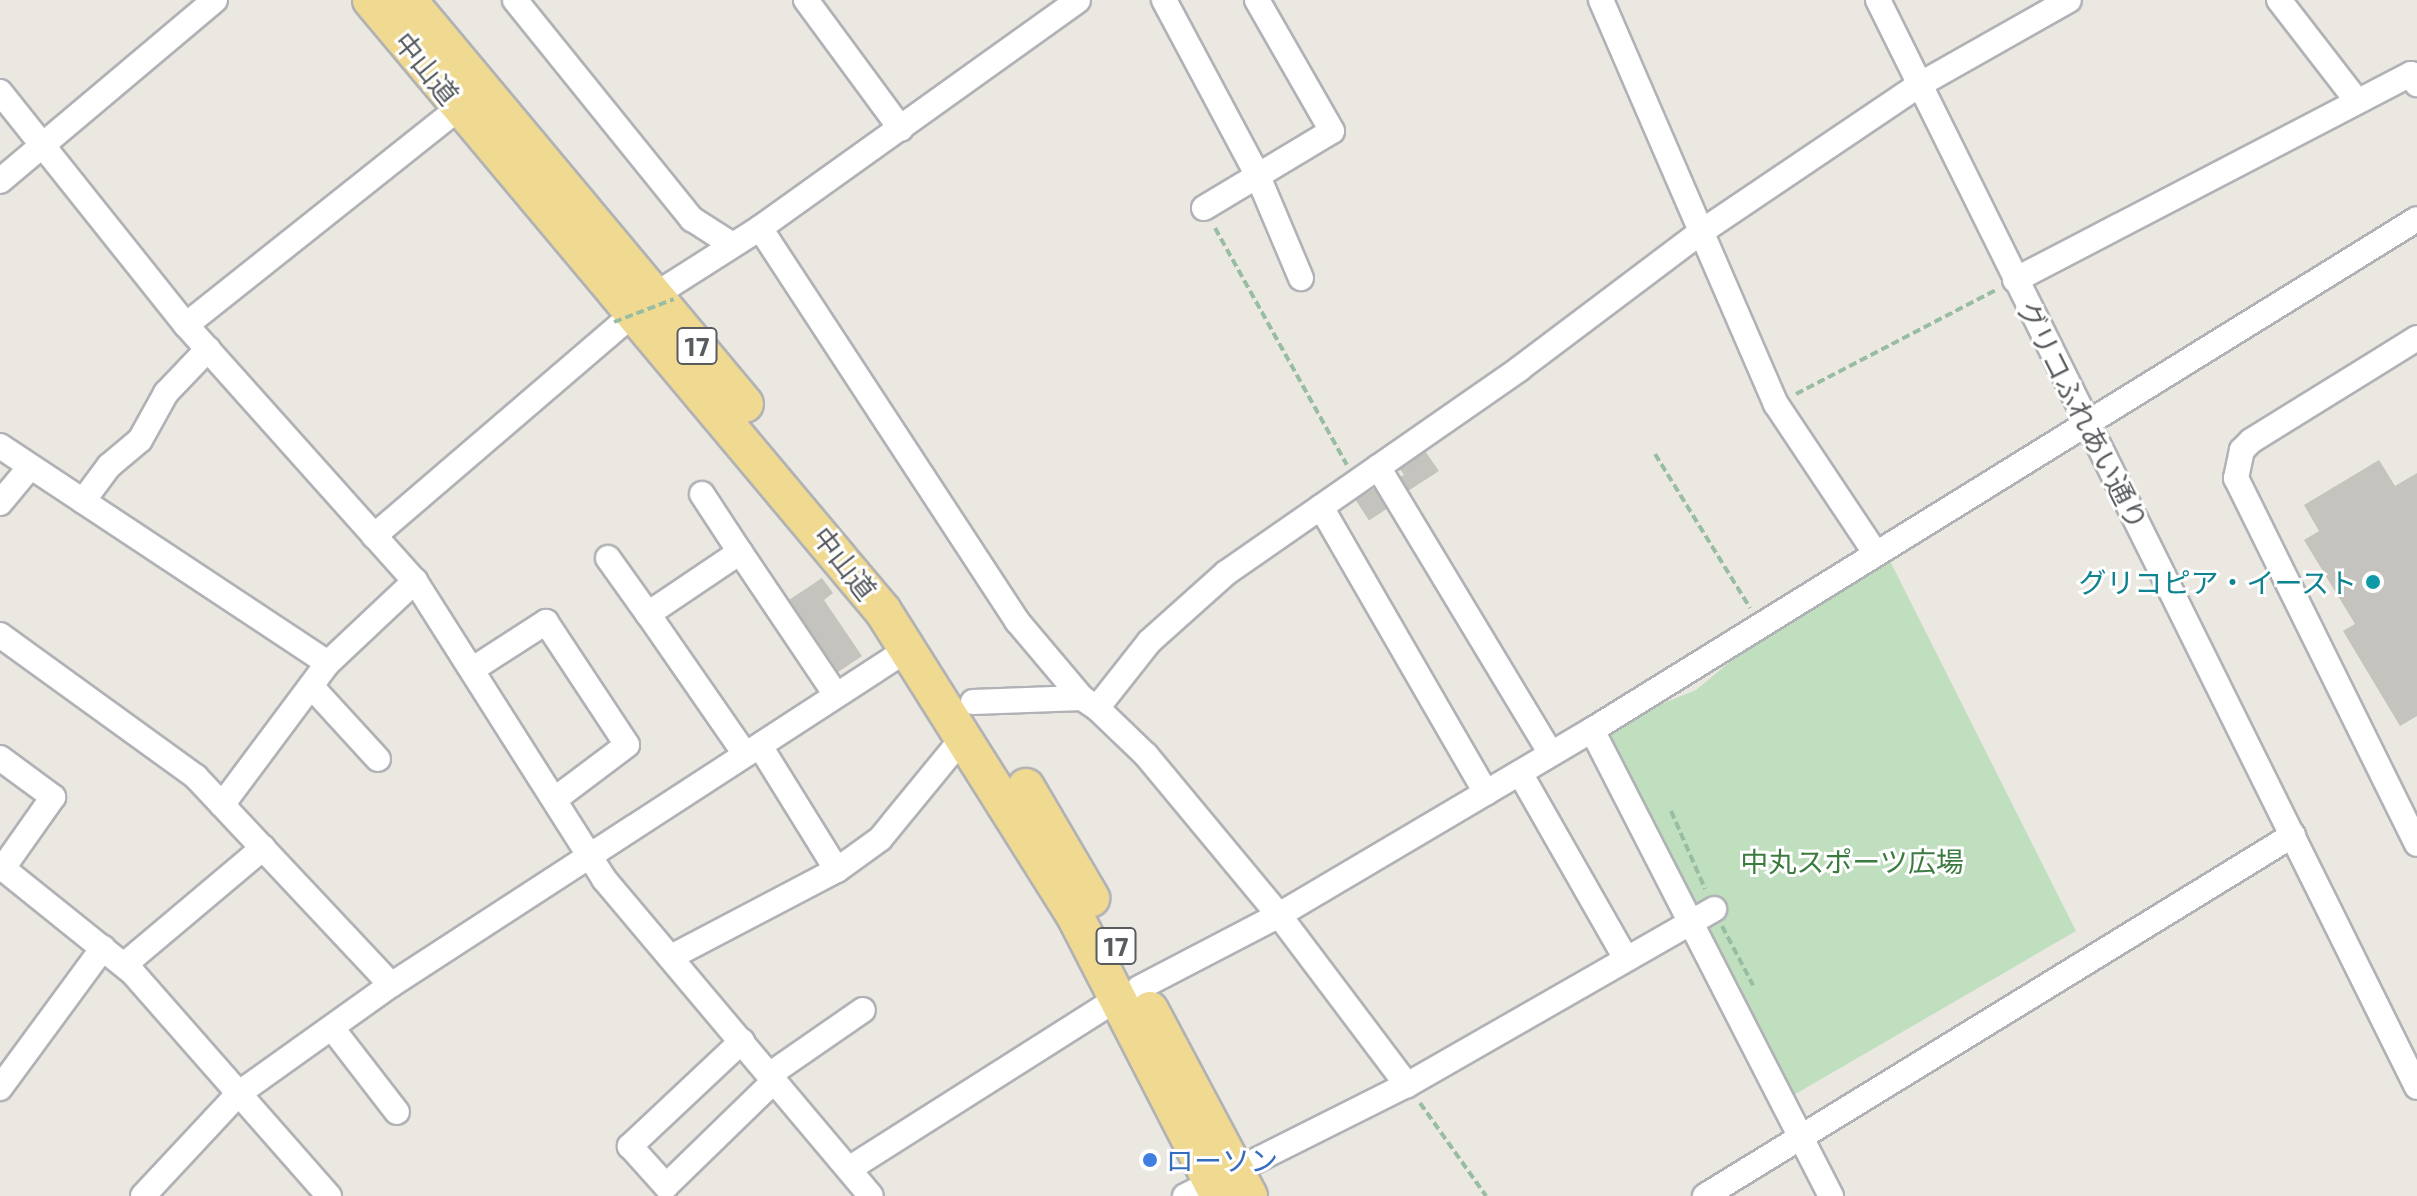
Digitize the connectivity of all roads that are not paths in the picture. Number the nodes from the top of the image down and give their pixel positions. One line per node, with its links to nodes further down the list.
1 (215, 0): 19 (street)
2 (371, 0): 17 (highway, 中山道 / 17)
3 (408, 0): 29 (highway, 中山道 / 17)
4 (515, 0): 26 (street)
5 (806, 0): 18 (street)
6 (1078, 0): 18 (street)
7 (1164, 0): 20 (street)
8 (1257, 0): 20 (street)
9 (1601, 0): 25 (street)
10 (1878, 0): 14 (street, グリコふれあい通り)
11 (2069, 0): 14 (street)
12 (2279, 0): 16 (street)
13 (2417, 84): 16 (street)
14 (1919, 85): 25 (street); 28 (street, グリコふれあい通り)
15 (0, 92): 19 (street)
16 (2357, 101): 28 (street)
17 (459, 108): 29 (highway, 中山道 / 17); 30 (street)
18 (901, 129): 24 (street)
19 (40, 145): 21 (street); 30 (street)
20 (1257, 174): 22 (street); 27 (street)
21 (0, 181)
22 (1204, 208)
23 (2417, 219): 33 (street)
24 (760, 228): 26 (street); 53 (street)
25 (1701, 232): 36 (street); 42 (street)
26 (731, 244): 29 (street)
27 (1301, 278)
28 (2015, 280): 33 (street, グリコふれあい通り)
29 (644, 307): 41 (street); 48 (highway, 中山道 / 17); 54 (highway, 中山道 / 17)
30 (186, 325): 32 (street)
31 (2415, 345): 65 (street)
32 (208, 349): 38 (street); 41 (street)
33 (2088, 422): 42 (street); 64 (street, グリコふれあい通り)
34 (0, 446): 35 (street)
35 (30, 467): 38 (street); 39 (street)
36 (1378, 467): 40 (street); 57 (street)
37 (702, 494): 43 (street)
38 (83, 501): 49 (street)
39 (0, 503)
40 (1321, 507): 53 (street); 61 (street)
41 (374, 536): 45 (street)
42 (1874, 551): 55 (street)
43 (740, 552): 46 (street); 52 (street)
44 (608, 558): 46 (street)
45 (415, 581): 49 (street); 50 (street)
46 (648, 614): 56 (street)
47 (0, 635): 63 (street)
48 (908, 649): 52 (street); 54 (highway, 中山道 / 17)
49 (328, 663): 51 (street)
50 (473, 669): 62 (street); 62 (street)
51 (311, 686): 59 (street); 63 (street)
52 (836, 695): 56 (street)
53 (1089, 703): 54 (street); 71 (street)
54 (969, 719): 69 (street); 78 (highway, 中山道 / 17)
55 (1592, 730): 57 (street); 72 (street)
56 (752, 750): 67 (street); 69 (street)
57 (1551, 754): 60 (street)
58 (0, 758): 68 (street)
59 (378, 759)
60 (1520, 773): 61 (street); 75 (street)
61 (1486, 793): 71 (street)
62 (555, 799): 67 (street)
63 (222, 805): 66 (street)
64 (2293, 835): 84 (street, グリコふれあい通り); 88 (street)
65 (2417, 844)
66 (263, 848): 76 (street); 77 (street)
67 (592, 855): 74 (street); 77 (street)
68 (2, 867): 73 (street)
69 (837, 870): 74 (street)
70 (1715, 911): 72 (street)
71 (1279, 915): 78 (street); 83 (street)
72 (1691, 924): 75 (street); 88 (street)
73 (103, 948): 76 (street); 85 (street)
74 (671, 957): 81 (street)
75 (1626, 959): 83 (street)
76 (124, 965): 86 (street)
77 (391, 985): 80 (street)
78 (1128, 993): 89 (street); 90 (highway, 中山道 / 17)
79 (863, 1010): 82 (street)
80 (332, 1028): 86 (street); 87 (street)
81 (742, 1041): 82 (street); 82 (street)
82 (772, 1078): 89 (street)
83 (1407, 1085): 90 (street)
84 (2417, 1087)
85 (0, 1088)
86 (238, 1094): 91 (street); 92 (street)
87 (397, 1112)
88 (1800, 1136): 94 (street); 95 (street)
89 (852, 1167): 93 (street)
90 (1220, 1188)
91 (143, 1196)
92 (329, 1196)
93 (871, 1196)
94 (1705, 1196)
95 (1831, 1196)

